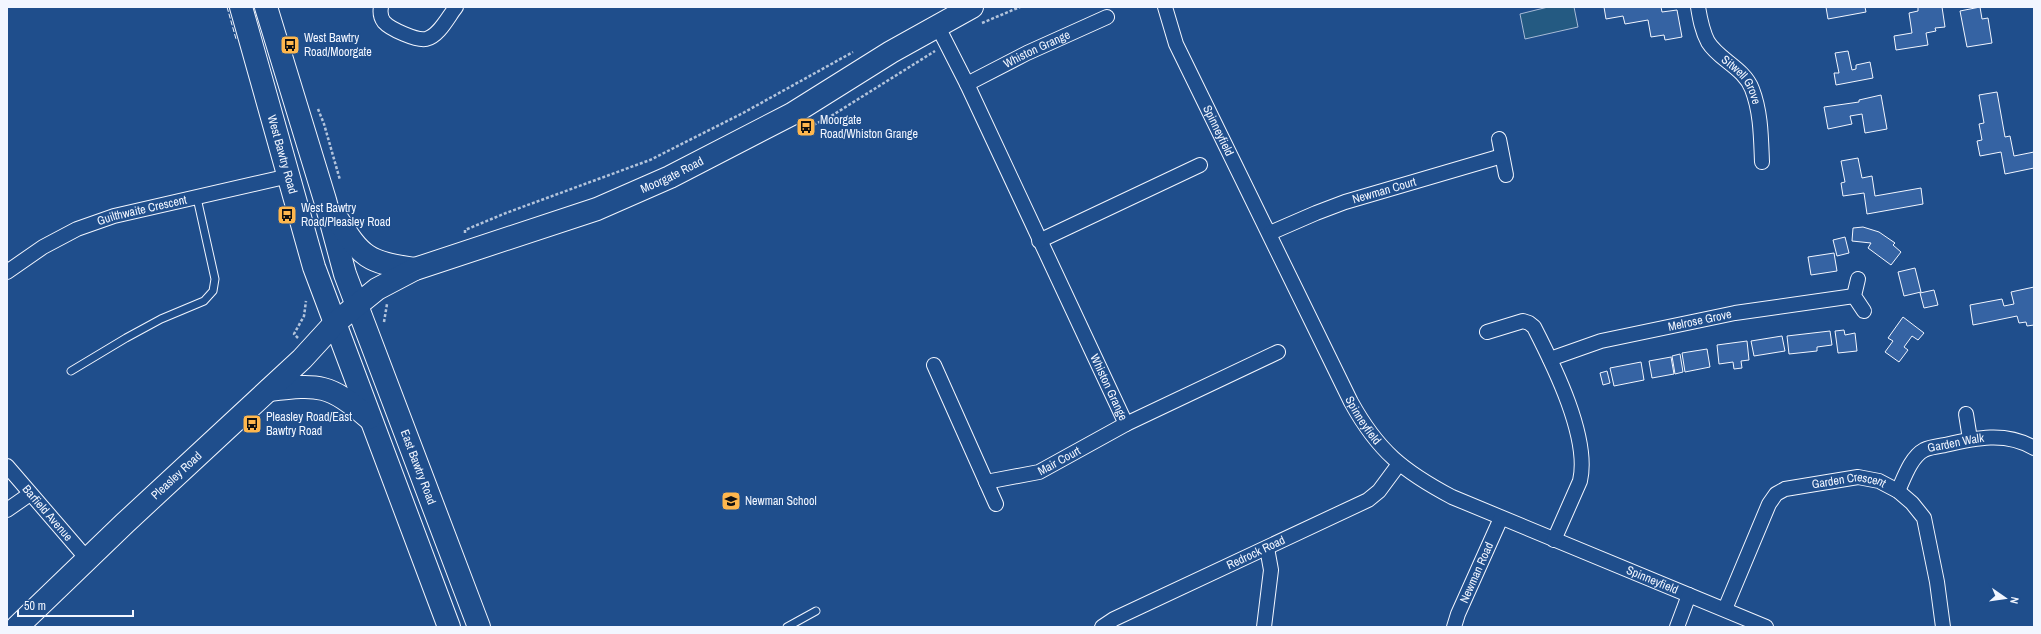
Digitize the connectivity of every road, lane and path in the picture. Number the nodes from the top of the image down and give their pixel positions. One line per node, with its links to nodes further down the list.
1 (241, 7): 18 (main road, West Bawtry Road)
2 (266, 7): 21 (main road)
3 (381, 7): 4 (street)
4 (456, 7)
5 (972, 7): 9 (main road, Moorgate Road)
6 (1165, 7): 22 (street, Spinneyfield)
7 (1698, 7): 15 (street, Sitwell Grove)
8 (1107, 17): 11 (street, Whiston Grange)
9 (937, 25): 11 (street, Whiston Grange); 24 (main road, Moorgate Road)
10 (858, 50): 24 (path)
11 (967, 84): 23 (street, Whiston Grange)
12 (316, 104): 19 (path)
13 (1498, 139): 14 (street)
14 (1502, 156): 17 (street); 22 (street, Newman Court)
15 (1762, 162)
16 (1200, 165): 23 (street)
17 (1506, 175)
18 (289, 176): 20 (street, Guilthwaite Crescent); 31 (main road, West Bawtry Road)
19 (340, 182)
20 (197, 198): 26 (street, Guilthwaite Crescent); 36 (lane)
21 (325, 200): 25 (main road); 29 (main road)
22 (1270, 233): 43 (street, Spinneyfield)
23 (1040, 241): 40 (street, Whiston Grange)
24 (468, 244): 25 (main road, Moorgate Road)
25 (415, 269): 29 (main road, Moorgate Road)
26 (7, 272)
27 (1858, 280): 28 (street)
28 (1854, 296): 30 (street); 34 (street, Melrose Grove)
29 (357, 306): 31 (main road, Moorgate Road); 59 (main road, East Bawtry Road)
30 (1864, 311)
31 (335, 323): 37 (main road, Pleasley Road); 39 (main road)
32 (1487, 332): 34 (street)
33 (1278, 352): 40 (street, Whiston Grange)
34 (1550, 359): 51 (street)
35 (934, 365): 45 (street)
36 (71, 371)
37 (269, 390): 39 (main road); 53 (main road, Pleasley Road)
38 (1966, 414): 41 (street)
39 (369, 418): 58 (main road)
40 (1126, 424): 45 (street, Mair Court)
41 (1970, 439): 42 (street, Garden Walk); 46 (street, Garden Walk)
42 (2034, 448)
43 (1399, 464): 50 (street, Spinneyfield); 52 (street, Redrock Road)
44 (7, 466): 47 (street, Barfield Avenue)
45 (986, 482): 48 (street)
46 (1898, 491): 55 (street, Garden Crescent); 66 (street, Garden Crescent)
47 (30, 494): 49 (street); 53 (street, Barfield Avenue)
48 (996, 504)
49 (7, 510)
50 (1501, 518): 51 (street, Spinneyfield); 63 (street, Newman Road)
51 (1554, 540): 54 (street, Spinneyfield)
52 (1267, 548): 61 (street, Redrock Road); 62 (street)
53 (88, 560): 57 (main road, Pleasley Road)
54 (1688, 595): 55 (street, Spinneyfield); 64 (street)
55 (1726, 609): 65 (street, Spinneyfield)
56 (816, 611): 60 (lane)
57 (17, 627)
58 (449, 627)
59 (480, 627)
60 (787, 627)
61 (1102, 627)
62 (1264, 627)
63 (1454, 627)
64 (1678, 627)
65 (1766, 627)
66 (1943, 627)

